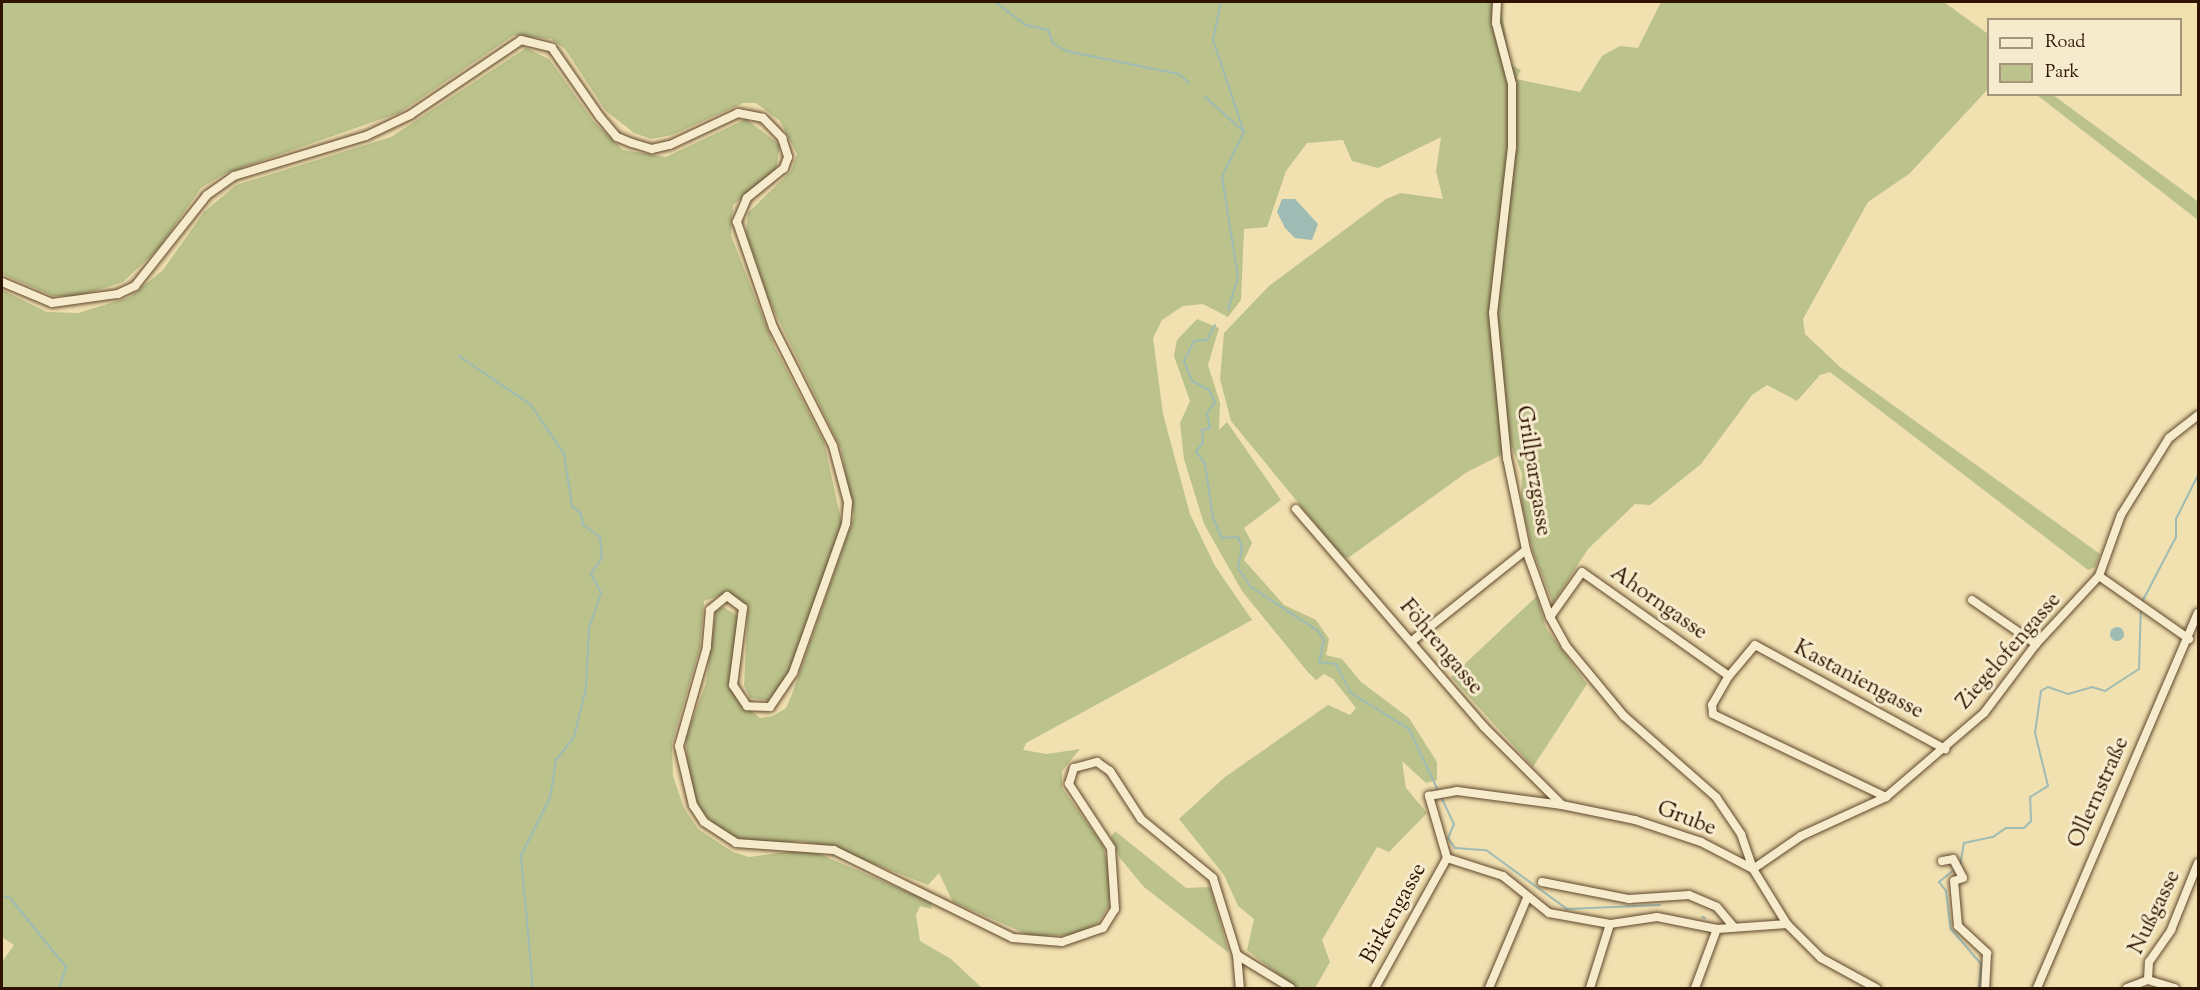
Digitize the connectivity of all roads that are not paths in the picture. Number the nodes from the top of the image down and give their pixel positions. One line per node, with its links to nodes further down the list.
1 (1497, 2): 5 (street, Grillparzgasse)
2 (2, 282): 27 (street)
3 (2199, 415): 6 (street, Ziegelofengasse)
4 (1296, 508): 11 (street, Föhrengasse)
5 (1526, 550): 9 (street, Grillparzgasse); 11 (street)
6 (2099, 576): 10 (street); 12 (street, Ziegelofengasse)
7 (1972, 600): 12 (street)
8 (2199, 613): 10 (street, Ollernstraße)
9 (1550, 617): 13 (street, Ahorngasse); 20 (street, Grillparzgasse)
10 (2189, 639): 37 (street, Ollernstraße)
11 (1412, 641): 16 (street, Föhrengasse)
12 (2036, 644): 14 (street, Ziegelofengasse)
13 (1729, 676): 14 (street, Kastaniengasse); 15 (street)
14 (1945, 749): 15 (street, Ziegelofengasse)
15 (1886, 797): 20 (street, Ziegelofengasse)
16 (1562, 805): 17 (street, Grube); 20 (street, Grube)
17 (1447, 858): 22 (street); 31 (street, Birkengasse)
18 (1942, 861): 36 (street)
19 (2199, 863): 28 (street, Nußgasse)
20 (1753, 869): 24 (street)
21 (1542, 882): 25 (street)
22 (1527, 898): 23 (street); 32 (street)
23 (1610, 924): 26 (street); 33 (street)
24 (1787, 924): 25 (street); 35 (street)
25 (1734, 927): 26 (street)
26 (1717, 929): 34 (street)
27 (1237, 955): 29 (street); 30 (street)
28 (2148, 980): 38 (street); 39 (street)
29 (1240, 988)
30 (1292, 988)
31 (1375, 988)
32 (1489, 988)
33 (1590, 988)
34 (1695, 988)
35 (1876, 988)
36 (1985, 988)
37 (2037, 988)
38 (2127, 988)
39 (2175, 988)

